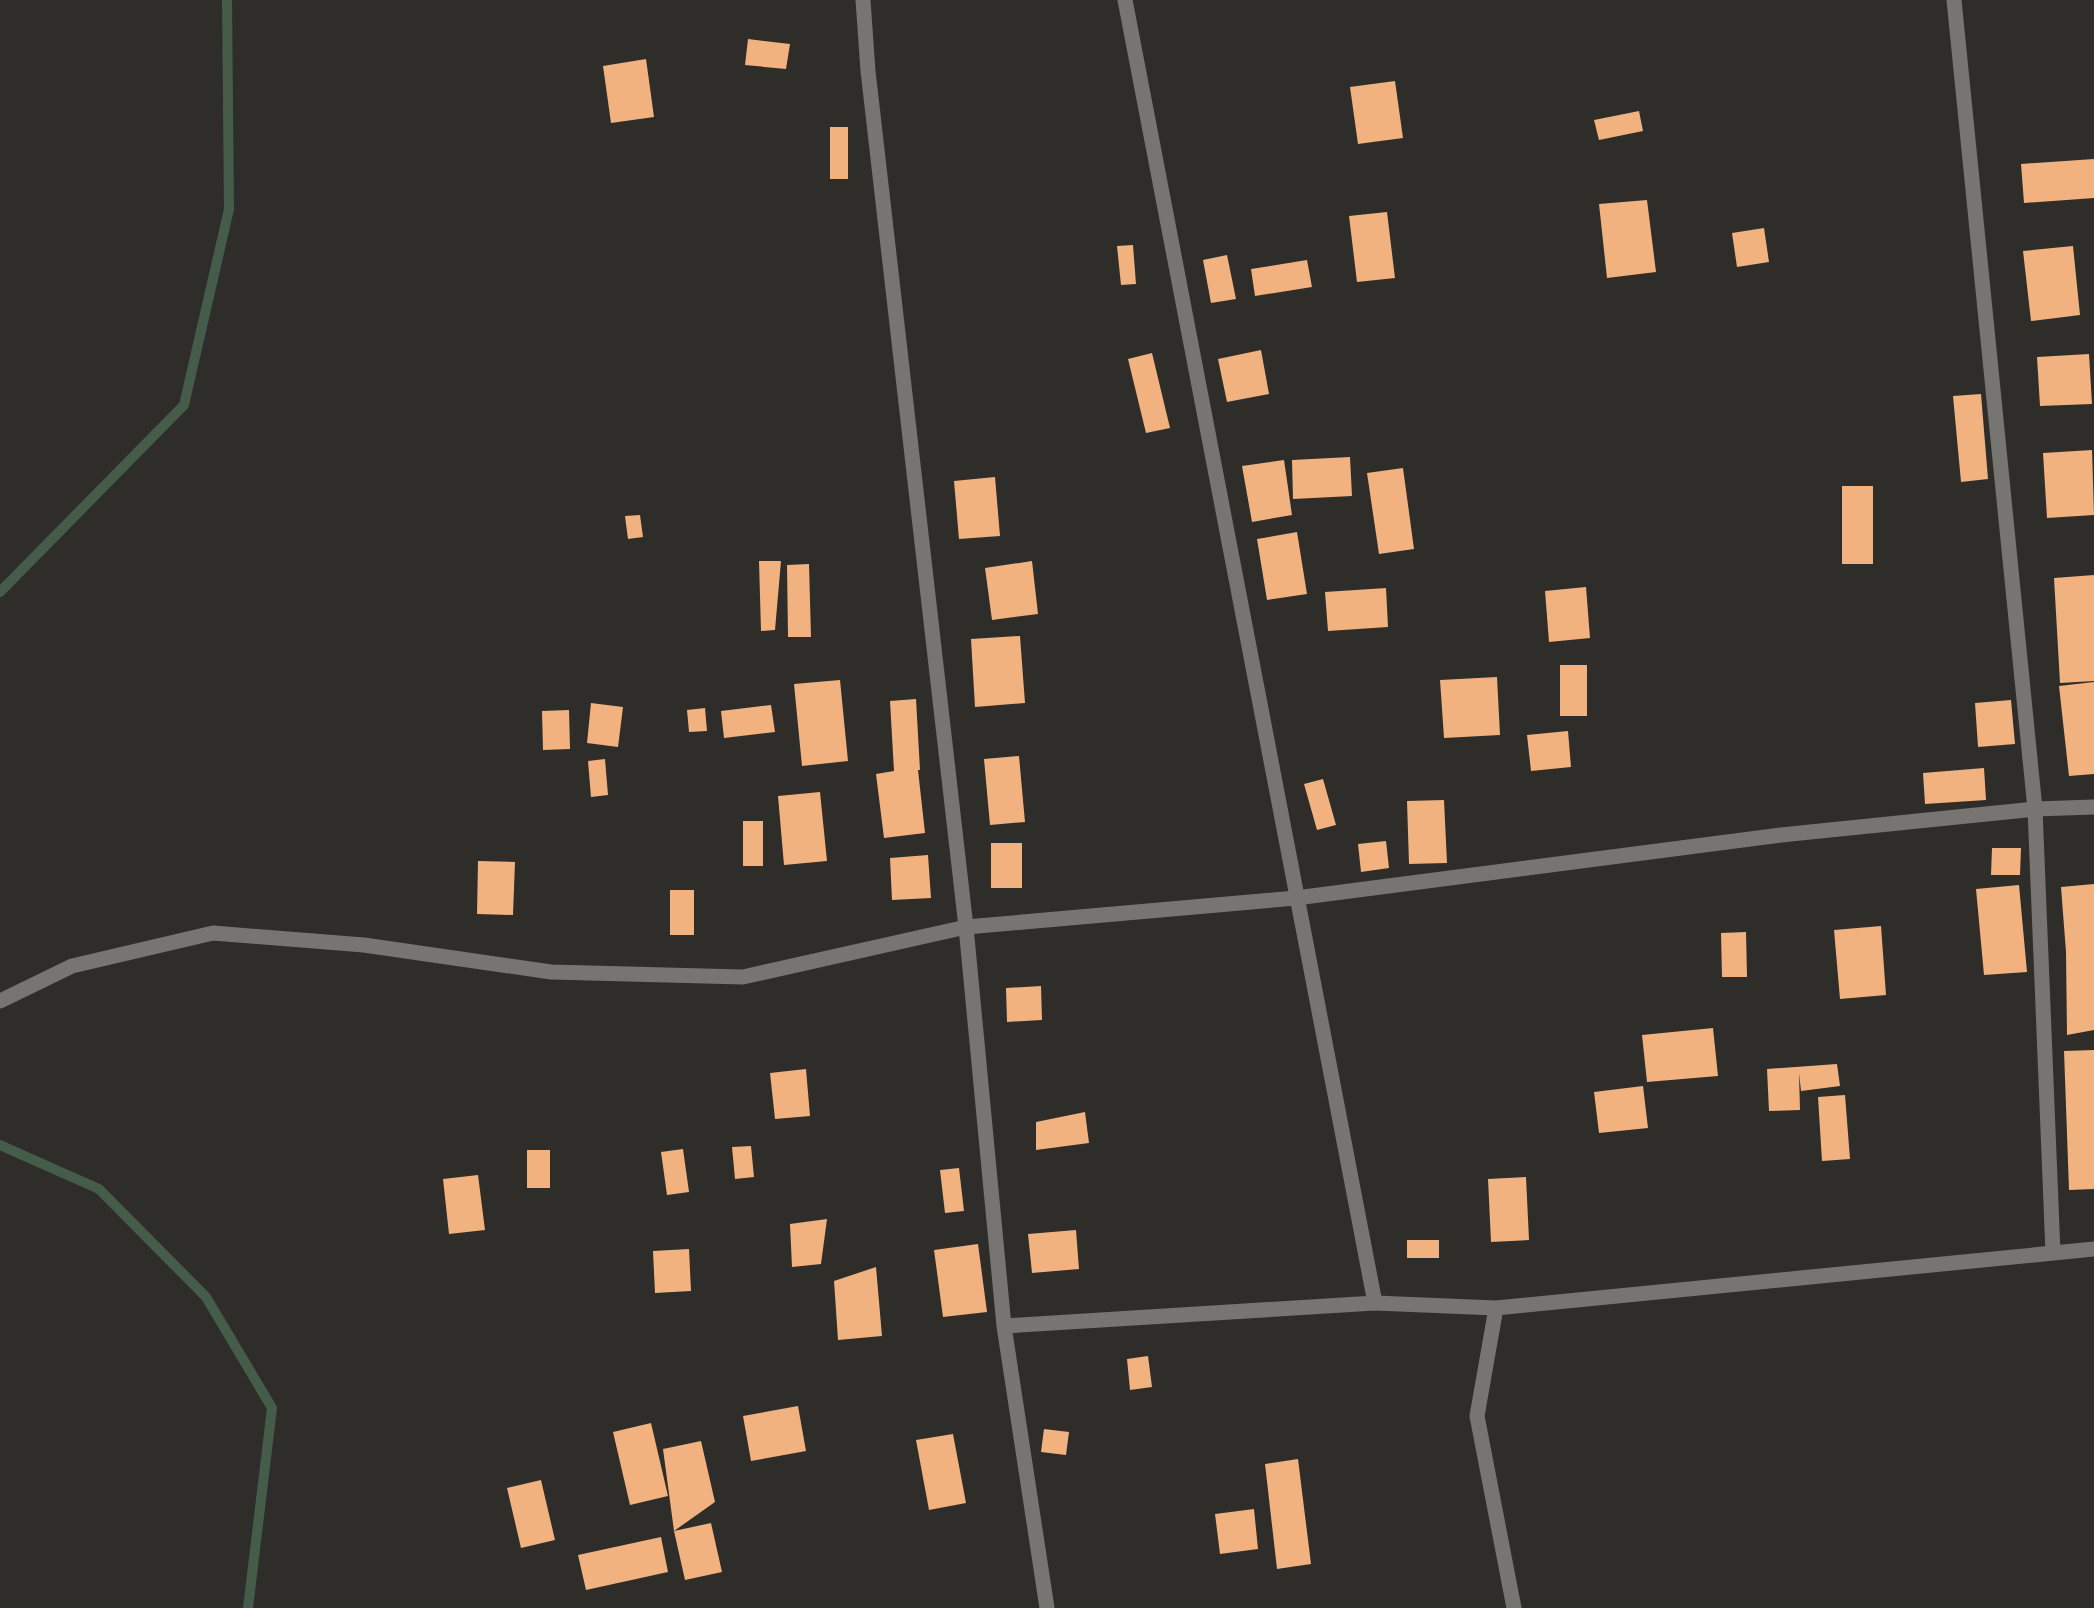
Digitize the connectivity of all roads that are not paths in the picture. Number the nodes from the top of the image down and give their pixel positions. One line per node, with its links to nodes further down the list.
1 (863, 0): 7 (street)
2 (1125, 0): 6 (street)
3 (1954, 0): 5 (street)
4 (2094, 807): 5 (street)
5 (2035, 809): 6 (street); 10 (street)
6 (1296, 898): 7 (street); 11 (street)
7 (966, 927): 8 (street); 13 (street)
8 (0, 1001)
9 (2094, 1249): 10 (street)
10 (2053, 1253): 12 (street)
11 (1375, 1304): 12 (street); 13 (street)
12 (1496, 1308): 15 (street)
13 (1004, 1326): 14 (street)
14 (1047, 1608)
15 (1514, 1608)

